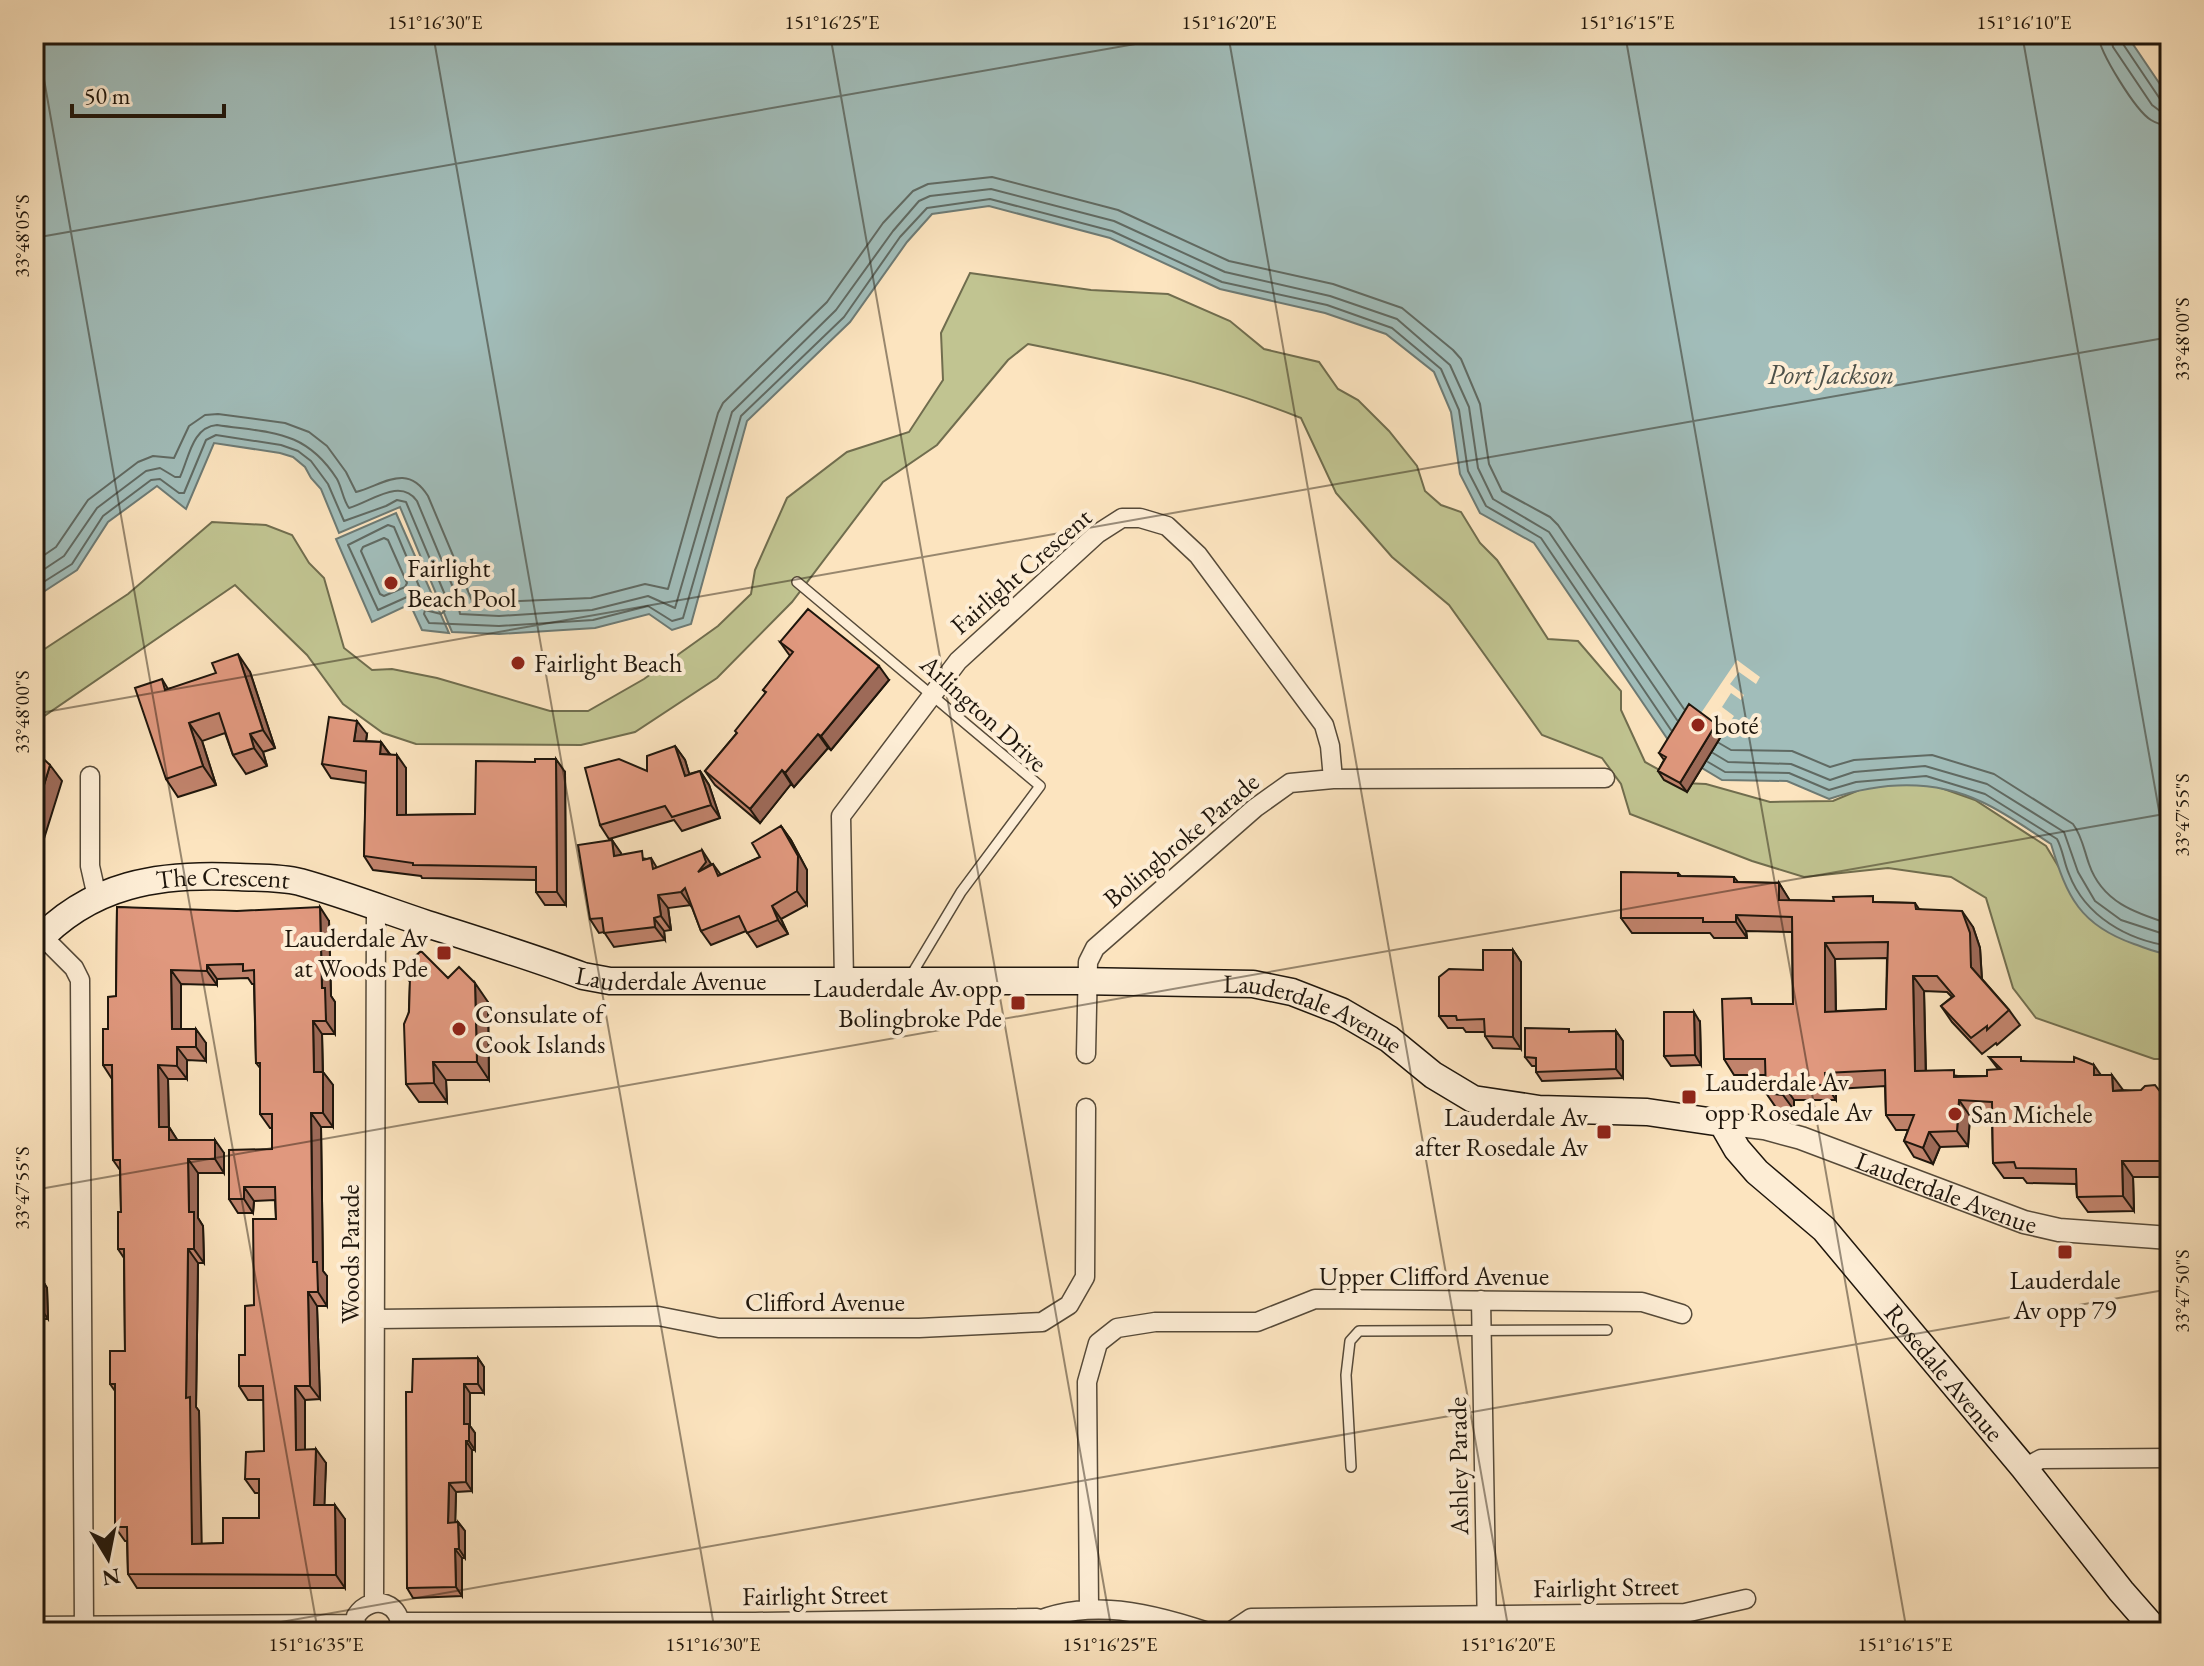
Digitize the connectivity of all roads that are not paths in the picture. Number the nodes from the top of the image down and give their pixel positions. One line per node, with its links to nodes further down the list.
1 (797, 582): 2 (lane, Arlington Drive)
2 (933, 695): 5 (street, Fairlight Crescent); 10 (street, Fairlight Crescent); 11 (lane, Arlington Drive)
3 (90, 776): 6 (street)
4 (1605, 778): 5 (street, Bolingbroke Parade)
5 (1333, 779): 12 (street, Bolingbroke Parade)
6 (97, 897): 7 (main road, The Crescent); 9 (main road, The Crescent)
7 (376, 906): 8 (main road, The Crescent); 19 (street, Woods Parade)
8 (425, 923): 10 (main road, Lauderdale Avenue)
9 (38, 941): 32 (street)
10 (844, 981): 11 (main road, Lauderdale Avenue)
11 (908, 981): 12 (main road, Lauderdale Avenue)
12 (1086, 981): 13 (street, Bolingbroke Parade); 15 (main road, Lauderdale Avenue)
13 (1086, 1054)
14 (1086, 1108): 19 (street, Clifford Avenue)
15 (1722, 1123): 16 (street, Lauderdale Avenue); 24 (main road, Rosedale Avenue)
16 (2170, 1238)
17 (1481, 1300): 18 (street, Upper Clifford Avenue); 20 (street, Ashley Parade); 27 (street, Upper Clifford Avenue)
18 (1682, 1314)
19 (376, 1319): 26 (street, Woods Parade)
20 (1482, 1330): 21 (lane); 23 (lane); 30 (street, Ashley Parade)
21 (1607, 1330)
22 (2170, 1458): 24 (street)
23 (1351, 1467)
24 (2024, 1468): 38 (main road, Rosedale Avenue)
25 (1746, 1599): 30 (street, Fairlight Street)
26 (374, 1602): 33 (street); 34 (street)
27 (1089, 1608): 28 (street); 36 (street)
28 (1037, 1618): 33 (street, Fairlight Street); 35 (street)
29 (1339, 1624): 30 (street, Fairlight Street); 37 (street, Fairlight Street)
30 (1487, 1624)
31 (34, 1626): 32 (street)
32 (84, 1626): 34 (street)
33 (400, 1627)
34 (354, 1628)
35 (1014, 1632)
36 (1208, 1632)
37 (1230, 1632)
38 (2157, 1632)

